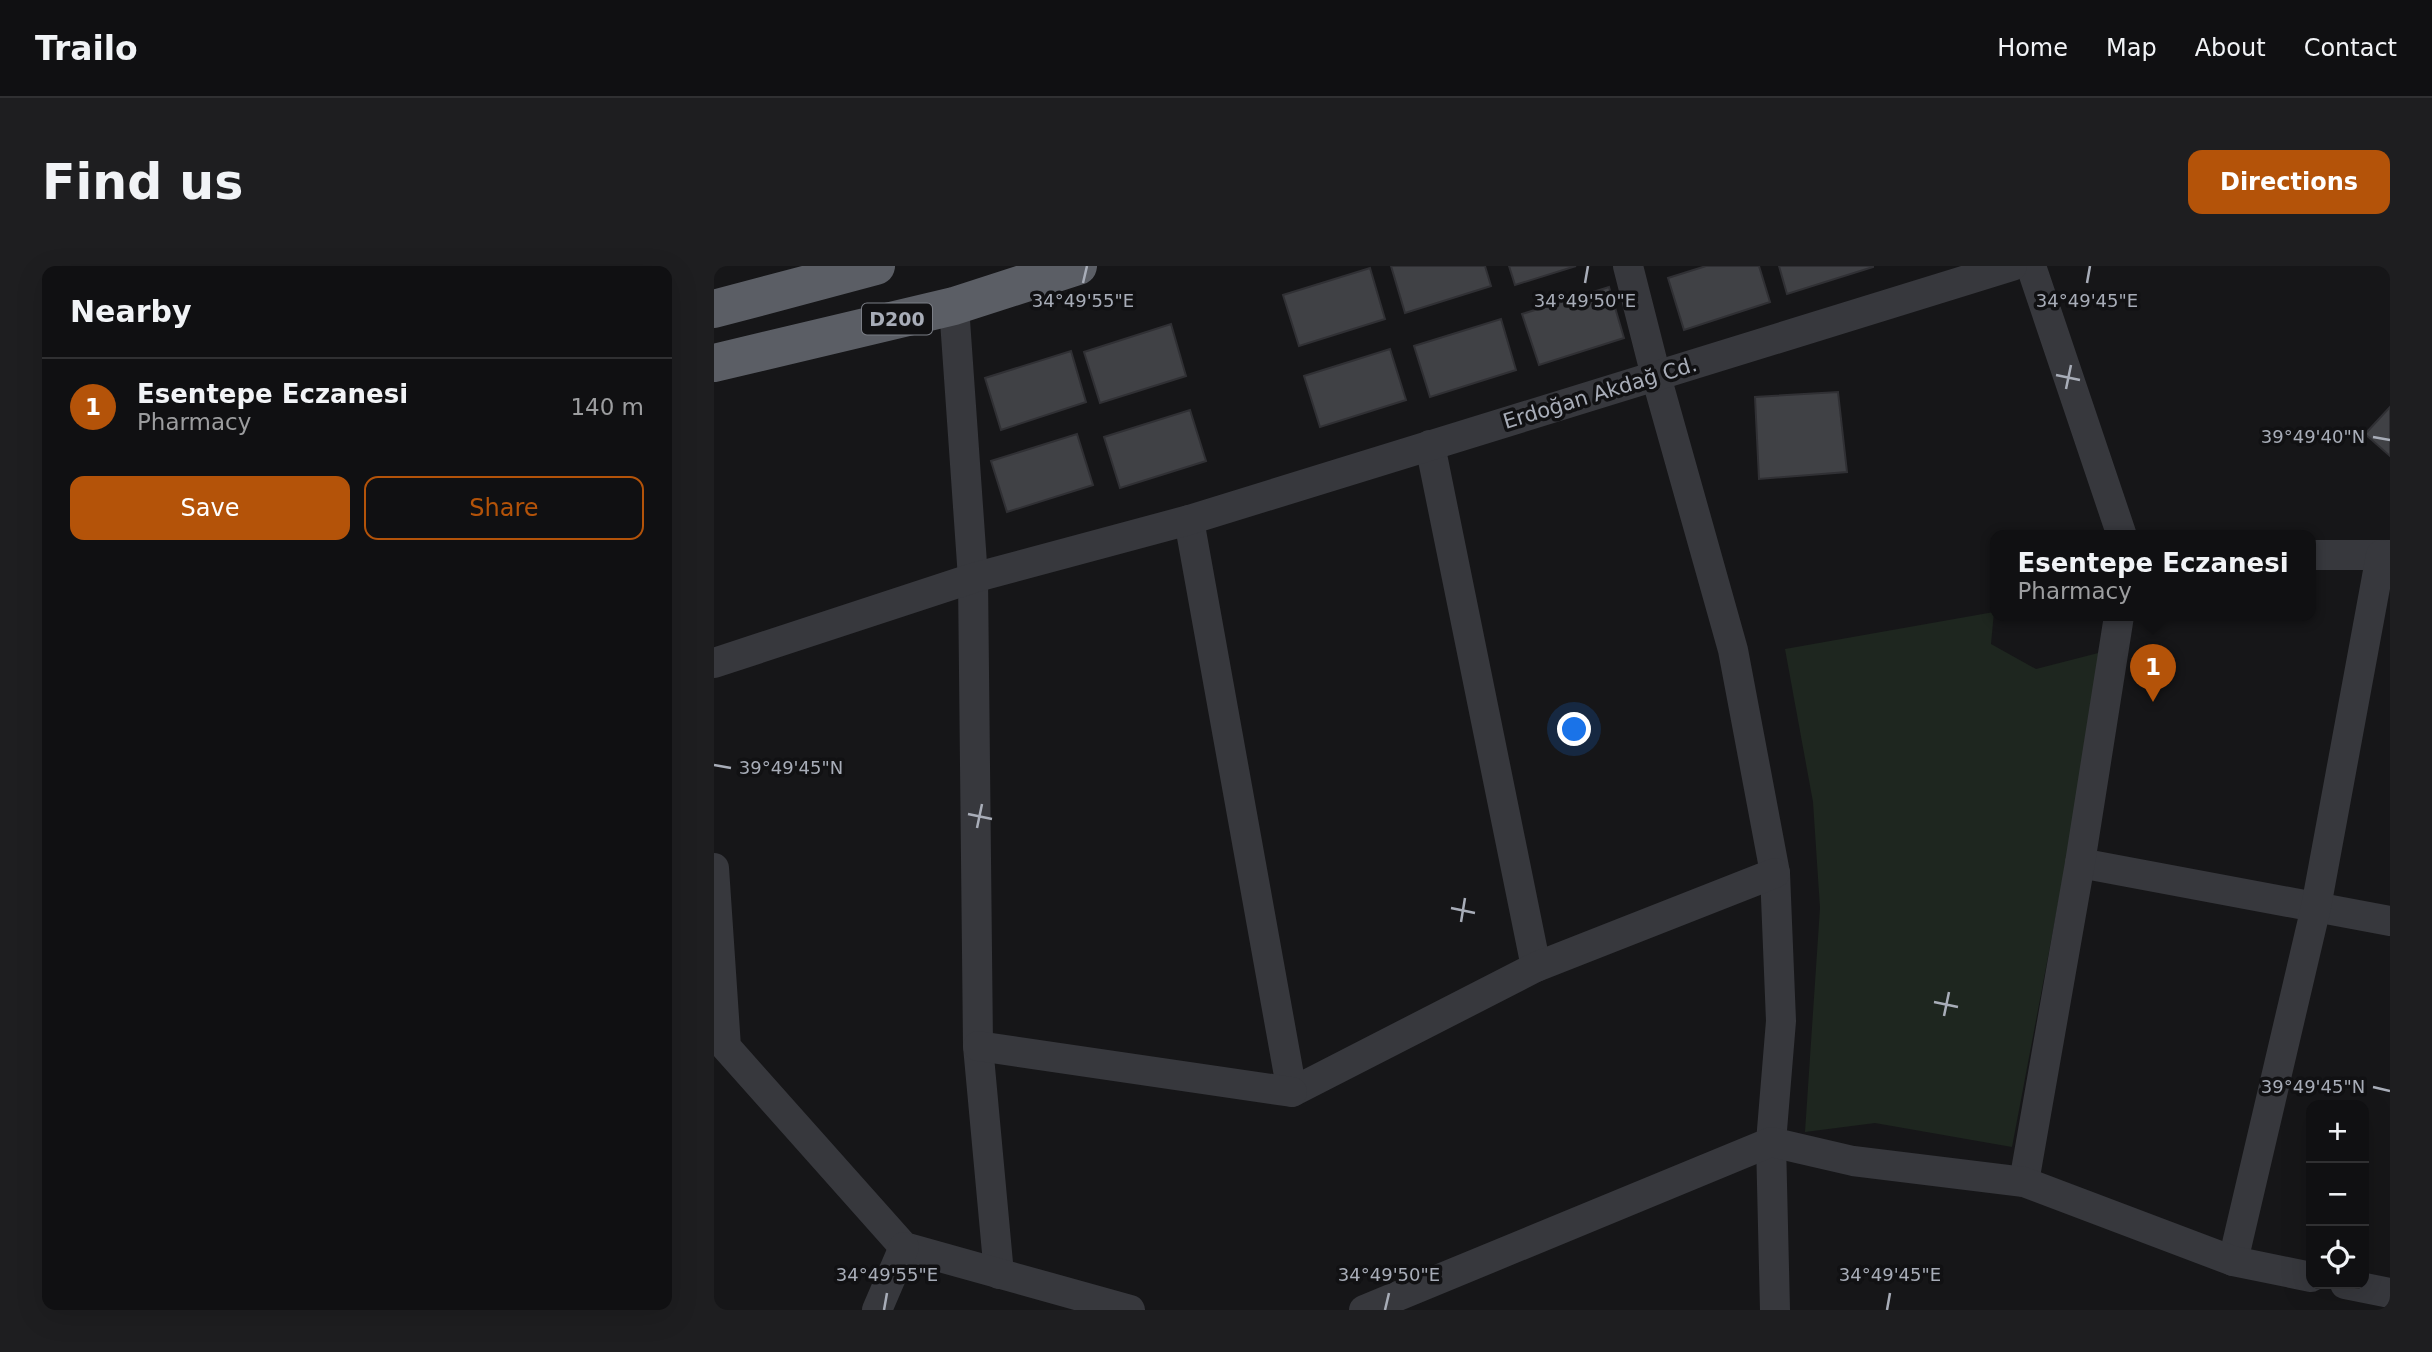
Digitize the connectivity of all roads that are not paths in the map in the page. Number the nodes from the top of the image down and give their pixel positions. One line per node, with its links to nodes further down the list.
1 (876, 266): 7 (highway)
2 (1078, 266): 6 (highway, D200)
3 (1628, 266): 9 (street)
4 (2012, 266): 9 (street, Erdoğan Akdağ Cd.)
5 (2031, 266): 12 (street)
6 (954, 306): 8 (highway, D200); 15 (street)
7 (714, 309)
8 (714, 363)
9 (1656, 376): 10 (street, Erdoğan Akdağ Cd.); 20 (street)
10 (1430, 446): 11 (street, Erdoğan Akdağ Cd.); 23 (street)
11 (1189, 520): 15 (street, Erdoğan Akdağ Cd.); 26 (street)
12 (2120, 530)
13 (2316, 555): 14 (street)
14 (2385, 555): 21 (street)
15 (974, 578): 17 (street, Erdoğan Akdağ Cd.); 24 (street)
16 (2118, 621): 18 (street)
17 (714, 663)
18 (2080, 863): 21 (street); 28 (street)
19 (714, 868): 25 (street)
20 (1775, 873): 23 (street); 27 (street)
21 (2316, 907): 22 (street); 30 (street)
22 (2390, 921)
23 (1536, 967): 26 (street)
24 (978, 1046): 26 (street); 31 (street)
25 (720, 1049): 29 (street)
26 (1292, 1092)
27 (1771, 1142): 28 (street); 37 (street); 38 (street)
28 (2024, 1182): 30 (street)
29 (904, 1247): 31 (street); 35 (street)
30 (2233, 1261): 32 (street)
31 (999, 1274): 36 (street)
32 (2306, 1276)
33 (2369, 1289): 34 (street)
34 (2390, 1293)
35 (877, 1310)
36 (1130, 1310)
37 (1364, 1310)
38 (1775, 1310)

